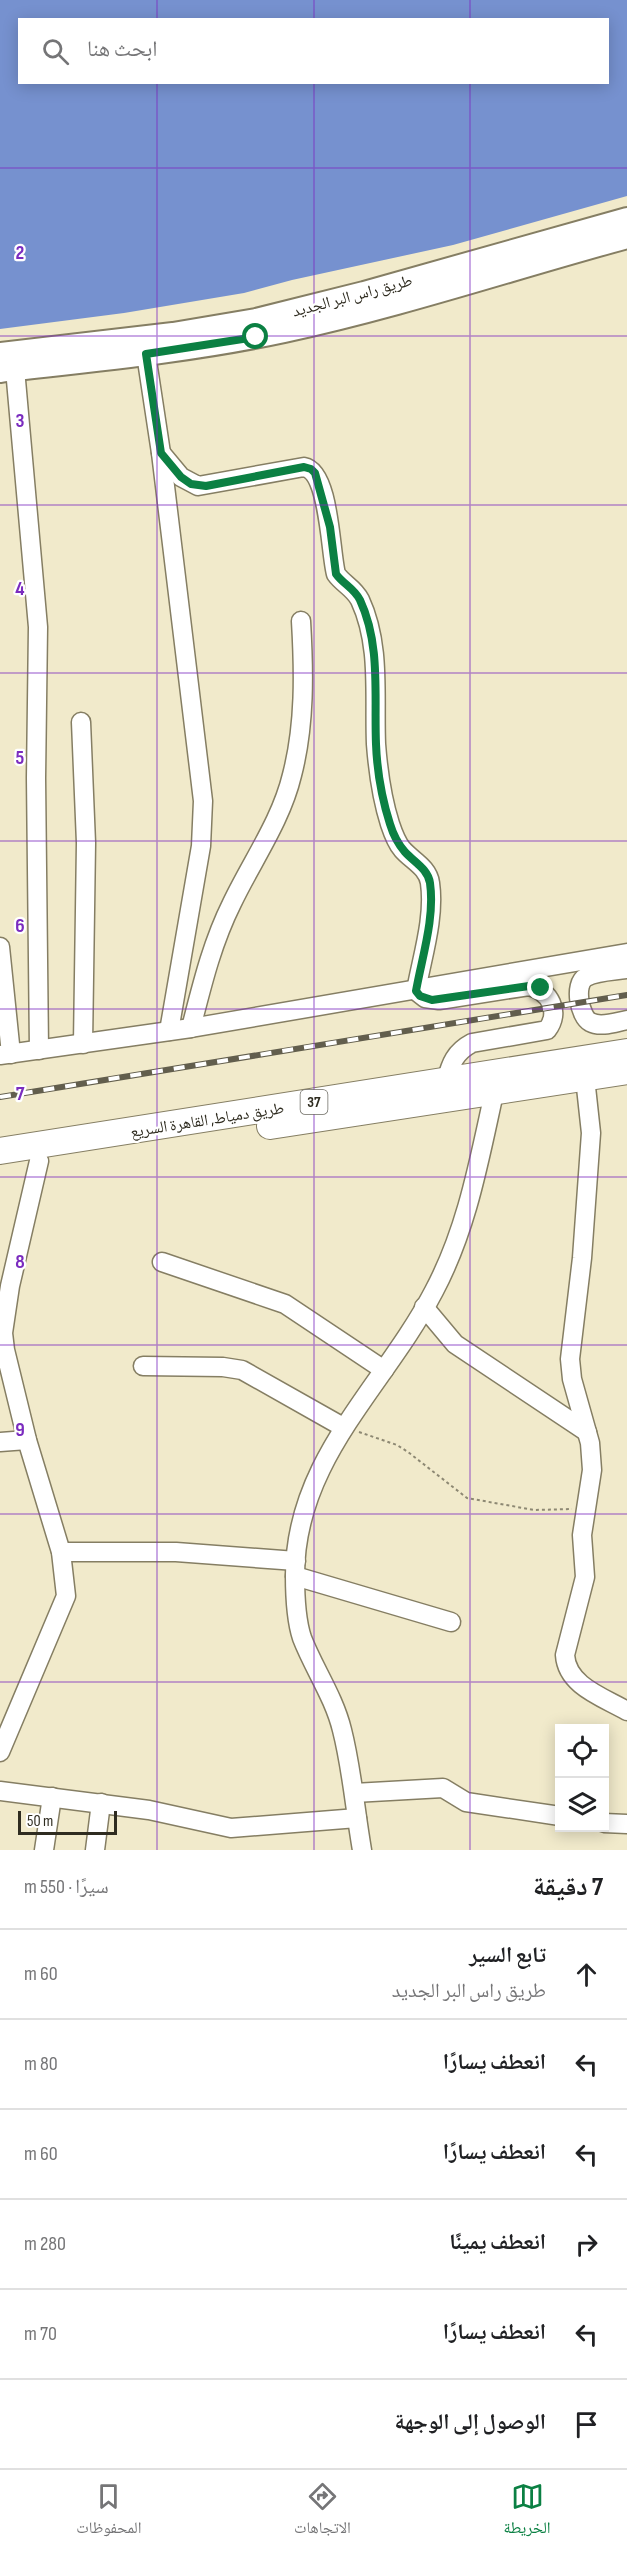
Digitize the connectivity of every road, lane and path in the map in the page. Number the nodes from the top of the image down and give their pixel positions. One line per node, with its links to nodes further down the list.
1 (627, 219): 4 (main road, طريق راس البر الجديد)
2 (627, 237): 3 (main road, طريق راس البر الجديد)
3 (146, 354): 4 (main road, طريق راس البر الجديد); 5 (street)
4 (5, 364): 16 (street)
5 (161, 453): 11 (street); 14 (street)
6 (301, 621): 13 (street)
7 (81, 722): 15 (street)
8 (0, 947): 18 (street)
9 (627, 953): 11 (street)
10 (627, 969): 12 (street)
11 (416, 991): 13 (street); 21 (street)
12 (627, 1020)
13 (191, 1028): 14 (street)
14 (169, 1031): 15 (street)
15 (82, 1044): 16 (street)
16 (39, 1050): 18 (street)
17 (627, 1052): 21 (highway, طريق دمياط, القاهرة السريع / 37)
18 (6, 1054)
19 (627, 1071): 20 (highway, طريق دمياط, القاهرة السريع / 37)
20 (585, 1078): 22 (highway, طريق دمياط, القاهرة السريع / 37); 31 (street)
21 (446, 1081): 23 (highway, طريق دمياط, القاهرة السريع / 37)
22 (494, 1093): 24 (highway, طريق دمياط, القاهرة السريع / 37); 27 (street)
23 (0, 1151)
24 (39, 1161): 25 (highway, طريق دمياط, القاهرة السريع / 37); 32 (street)
25 (0, 1168)
26 (162, 1262): 29 (street)
27 (424, 1307): 29 (street); 31 (street)
28 (143, 1366): 30 (street)
29 (384, 1370): 30 (street)
30 (343, 1427): 34 (path); 36 (street)
31 (587, 1432): 34 (street)
32 (27, 1440): 33 (street); 35 (street)
33 (0, 1442)
34 (586, 1509): 38 (street)
35 (61, 1552): 36 (street); 39 (street)
36 (296, 1568): 37 (street); 42 (street)
37 (451, 1622)
38 (627, 1711)
39 (4, 1729): 40 (street)
40 (0, 1752)
41 (0, 1791): 43 (street)
42 (354, 1793): 45 (street); 46 (street)
43 (51, 1797): 44 (street); 49 (street)
44 (101, 1803): 46 (street); 50 (street)
45 (555, 1815)
46 (357, 1818): 51 (street)
47 (609, 1823): 48 (street)
48 (627, 1824)
49 (44, 1850)
50 (95, 1850)
51 (362, 1850)

